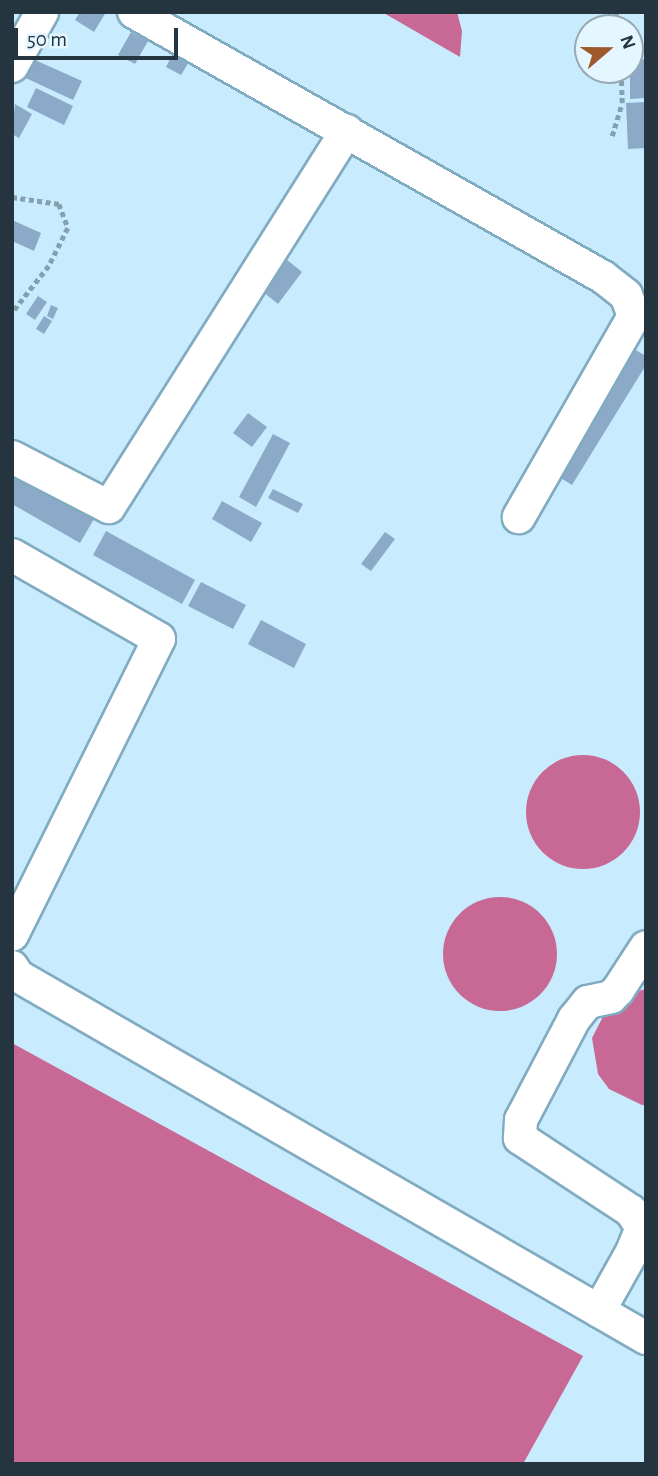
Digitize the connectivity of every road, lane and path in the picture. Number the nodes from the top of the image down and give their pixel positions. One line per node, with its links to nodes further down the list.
1 (42, 12): 3 (lane)
2 (134, 12): 5 (lane)
3 (12, 66)
4 (621, 84): 6 (path)
5 (347, 131): 9 (lane); 10 (lane)
6 (612, 136)
7 (12, 197): 8 (path)
8 (12, 313)
9 (12, 457)
10 (519, 517)
11 (12, 555): 12 (lane)
12 (12, 935)
13 (646, 947): 15 (lane)
14 (12, 967): 16 (lane)
15 (643, 1222): 16 (lane)
16 (598, 1311): 17 (lane)
17 (646, 1338)

